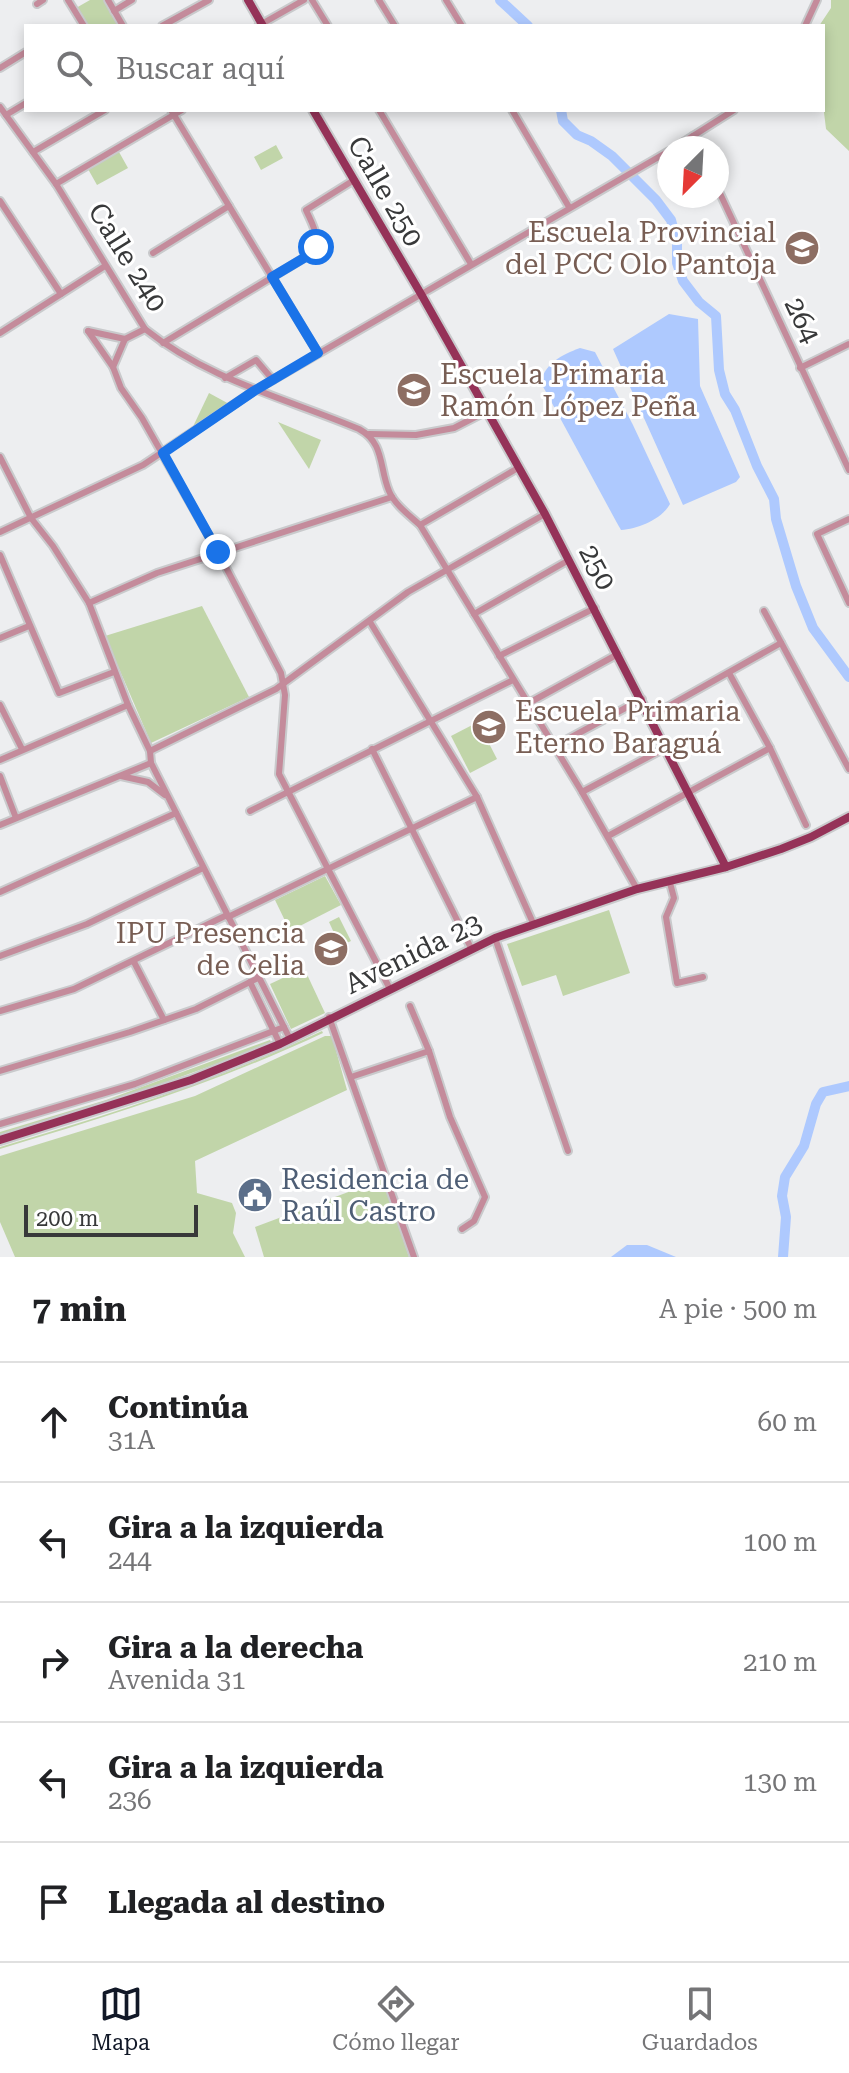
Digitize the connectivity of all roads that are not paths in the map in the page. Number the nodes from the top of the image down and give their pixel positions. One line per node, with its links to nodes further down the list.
1 (68, 0): 12 (street)
2 (108, 0): 11 (street)
3 (132, 0): 11 (street)
4 (209, 0): 14 (street)
5 (248, 0): 15 (main road)
6 (304, 0): 16 (street)
7 (312, 0): 17 (street)
8 (379, 0): 18 (street)
9 (446, 0): 19 (street)
10 (817, 0): 20 (street)
11 (114, 11): 13 (street)
12 (82, 23)
13 (122, 24)
14 (166, 24)
15 (260, 24)
16 (263, 24)
17 (327, 24)
18 (394, 24)
19 (461, 24)
20 (806, 24)
21 (24, 53): 22 (street)
22 (0, 68)
23 (24, 104): 31 (street)
24 (0, 107): 31 (street, Calle 240)
25 (102, 112): 33 (street)
26 (172, 112): 36 (street); 38 (street)
27 (314, 112): 35 (main road, Calle 250)
28 (380, 112): 42 (street)
29 (513, 112): 39 (street)
30 (731, 112): 32 (street)
31 (6, 115): 33 (street, Calle 240)
32 (693, 136)
33 (33, 152): 36 (street, Calle 240)
34 (657, 157): 39 (street)
35 (354, 180): 44 (street); 46 (main road, Calle 250)
36 (56, 184): 43 (street, Calle 240)
37 (0, 201): 45 (street)
38 (229, 206): 41 (street); 44 (street)
39 (569, 207): 42 (street)
40 (727, 208): 54 (street, 264)
41 (153, 253)
42 (471, 264): 46 (street)
43 (105, 266): 45 (street); 47 (street, Calle 240)
44 (272, 277): 50 (street); 52 (street)
45 (61, 294): 48 (street)
46 (421, 294): 52 (street); 58 (main road, 250)
47 (145, 329): 49 (street); 50 (street, Calle 240)
48 (0, 333)
49 (125, 339): 53 (street); 53 (street)
50 (163, 343): 55 (street, Calle 240)
51 (849, 344): 54 (street)
52 (318, 353): 56 (street)
53 (113, 367): 60 (street)
54 (800, 368): 63 (street, 264)
55 (225, 378): 56 (street); 57 (street, Calle 240)
56 (273, 380): 57 (street)
57 (254, 391): 59 (street, Calle 240); 60 (street)
58 (487, 411): 59 (street); 62 (main road, 250)
59 (369, 434): 64 (street)
60 (163, 453): 66 (street); 70 (street)
61 (0, 457): 66 (street)
62 (518, 468): 65 (main road, 250); 68 (street)
63 (849, 470)
64 (392, 497): 68 (street); 70 (street)
65 (545, 514): 72 (main road, 250); 73 (street)
66 (31, 518): 69 (street); 74 (street)
67 (849, 519): 75 (street)
68 (420, 525): 73 (street)
69 (0, 532)
70 (218, 552): 74 (street); 88 (street)
71 (0, 555): 80 (street)
72 (569, 560): 76 (main road, 250); 78 (street)
73 (446, 568): 78 (street); 79 (street)
74 (89, 603): 85 (street)
75 (849, 603)
76 (595, 608): 83 (main road, 250); 84 (street)
77 (764, 611): 82 (street)
78 (474, 614): 84 (street)
79 (370, 622): 88 (street); 94 (street)
80 (29, 626): 81 (street); 85 (street)
81 (0, 638)
82 (781, 643): 86 (street); 103 (street)
83 (618, 654): 89 (main road, 250); 90 (street)
84 (499, 656): 87 (street)
85 (114, 672): 92 (street)
86 (729, 673): 93 (street); 97 (street)
87 (513, 680): 90 (street); 94 (street)
88 (285, 683): 100 (street); 106 (street)
89 (642, 699): 93 (main road, 250); 95 (street)
90 (527, 704): 95 (street)
91 (0, 705): 98 (street)
92 (128, 705): 98 (street); 100 (street)
93 (651, 716): 96 (main road, 250)
94 (431, 720): 99 (street); 110 (street)
95 (553, 747): 107 (street)
96 (667, 747): 107 (street); 108 (main road, 250)
97 (770, 748): 108 (street); 116 (street)
98 (22, 749): 101 (street)
99 (372, 749): 106 (street); 117 (street)
100 (150, 751): 102 (street)
101 (0, 760)
102 (151, 763): 104 (street); 109 (street)
103 (849, 769)
104 (117, 775): 109 (street); 114 (street)
105 (0, 776): 114 (street)
106 (288, 792): 111 (street); 121 (street)
107 (582, 792): 118 (street)
108 (689, 794): 118 (street); 119 (main road, 250)
109 (168, 797): 112 (street)
110 (477, 797): 117 (street); 126 (street)
111 (250, 811)
112 (176, 813): 120 (street); 124 (street)
113 (849, 817): 119 (main road, Avenida 23)
114 (16, 818): 115 (street)
115 (0, 825)
116 (806, 825)
117 (410, 829): 121 (street); 128 (street)
118 (608, 836): 123 (street)
119 (726, 867): 122 (main road, Avenida 23)
120 (203, 868): 125 (street); 129 (street)
121 (328, 869): 125 (street); 134 (street)
122 (670, 883): 123 (main road, Avenida 23); 131 (street)
123 (637, 889): 126 (main road, Avenida 23)
124 (0, 892)
125 (227, 916): 130 (street); 132 (street)
126 (533, 923): 127 (main road, Avenida 23)
127 (495, 938): 128 (main road, Avenida 23); 148 (street)
128 (471, 948): 134 (main road, Avenida 23)
129 (0, 956)
130 (134, 962): 136 (street); 138 (street)
131 (703, 977)
132 (258, 978): 133 (street); 139 (street)
133 (250, 982): 138 (street); 140 (street)
134 (390, 989): 137 (main road, Avenida 23)
135 (410, 1006): 143 (street)
136 (0, 1011)
137 (329, 1017): 141 (main road, Avenida 23); 145 (street)
138 (164, 1020): 144 (street)
139 (284, 1027): 140 (street); 141 (street)
140 (274, 1031): 142 (street); 146 (street)
141 (290, 1039): 142 (main road, Avenida 23)
142 (280, 1044): 147 (main road, Avenida 23)
143 (429, 1051): 145 (street); 149 (street)
144 (0, 1071)
145 (351, 1077): 150 (street)
146 (0, 1124)
147 (0, 1140)
148 (568, 1151)
149 (462, 1229)
150 (414, 1257)

